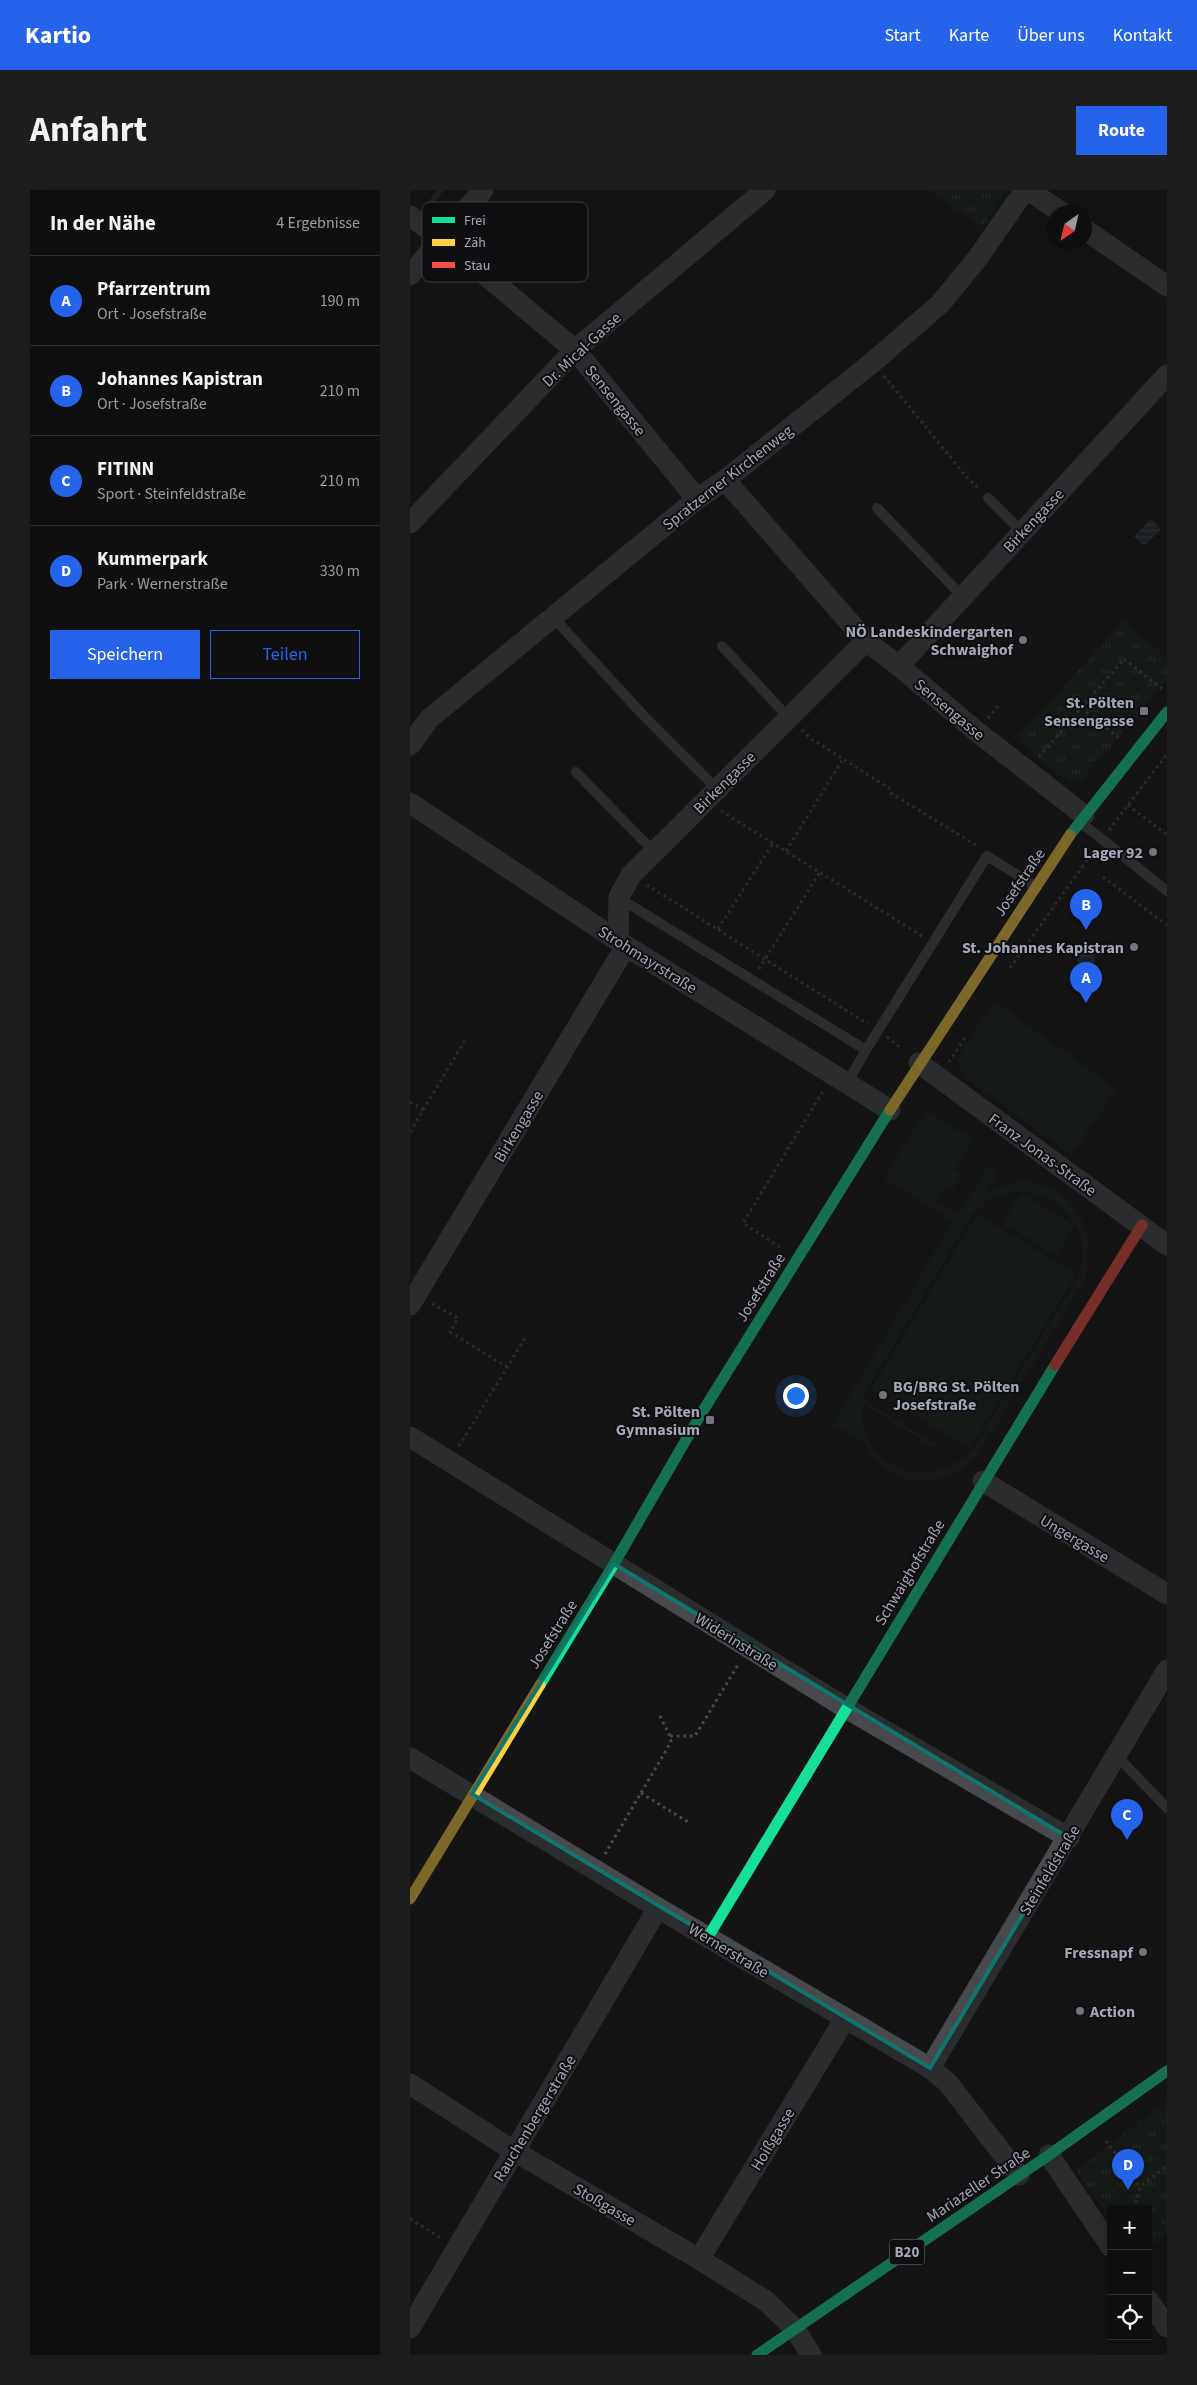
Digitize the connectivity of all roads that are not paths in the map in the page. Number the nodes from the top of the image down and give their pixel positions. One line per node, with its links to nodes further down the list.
1 (483, 190): 4 (street)
2 (765, 190): 13 (street, Dr. Mical-Gasse)
3 (1026, 190): 5 (street); 15 (street, Spratzerner Kirchenweg)
4 (470, 202)
5 (1049, 205)
6 (410, 216): 7 (street, Sensengasse)
7 (422, 224)
8 (1092, 234): 12 (street)
9 (422, 256): 10 (street)
10 (410, 275)
11 (494, 282): 13 (street, Sensengasse)
12 (1167, 285)
13 (575, 350): 17 (street, Sensengasse); 19 (street, Dr. Mical-Gasse)
14 (1167, 375): 20 (street, Birkengasse)
15 (725, 480): 17 (street, Spratzerner Kirchenweg); 23 (street, Sensengasse)
16 (988, 498): 20 (lane)
17 (697, 499): 22 (street, Spratzerner Kirchenweg)
18 (877, 508): 21 (lane)
19 (410, 523)
20 (1022, 532): 21 (street, Birkengasse)
21 (963, 596): 25 (street, Birkengasse)
22 (553, 617): 28 (street, Spratzerner Kirchenweg); 30 (lane)
23 (866, 641): 25 (street, Sensengasse); 27 (street, Birkengasse)
24 (722, 646): 27 (lane)
25 (899, 666): 32 (street, Sensengasse)
26 (1167, 712): 32 (street, Josefstraße)
27 (789, 718): 30 (street, Birkengasse)
28 (410, 745)
29 (576, 772): 33 (lane)
30 (711, 795): 33 (street, Birkengasse)
31 (410, 803): 37 (street, Strohmayrstraße)
32 (1082, 818): 34 (street, Josefstraße); 35 (lane)
33 (654, 852): 36 (street, Birkengasse)
34 (1035, 887): 38 (lane); 39 (street, Josefstraße)
35 (1167, 890)
36 (618, 897): 37 (street); 38 (lane)
37 (622, 943): 40 (street, Strohmayrstraße); 44 (street, Birkengasse)
38 (866, 1050): 40 (lane)
39 (919, 1064): 41 (street, Josefstraße); 42 (street, Franz Jonas-Straße)
40 (840, 1079): 41 (street, Strohmayrstraße)
41 (890, 1110): 47 (street, Josefstraße)
42 (1142, 1225): 43 (street, Franz Jonas-Straße); 46 (street, Schwaighofstraße)
43 (1167, 1245)
44 (416, 1291)
45 (410, 1437): 47 (street, Widerinstraße)
46 (983, 1481): 48 (street, Ungergasse); 50 (street, Schwaighofstraße)
47 (614, 1564): 50 (street, Widerinstraße); 53 (street, Josefstraße)
48 (1167, 1594)
49 (1167, 1670): 51 (street, Steinfeldstraße)
50 (846, 1708): 55 (street, Widerinstraße); 58 (street, Schwaighofstraße)
51 (1117, 1756): 54 (lane); 55 (street, Steinfeldstraße)
52 (410, 1758): 53 (street, Wernerstraße)
53 (472, 1794): 56 (street, Josefstraße); 57 (street, Wernerstraße)
54 (1167, 1808)
55 (1069, 1838): 60 (street, Steinfeldstraße)
56 (410, 1899)
57 (658, 1908): 58 (street, Wernerstraße); 63 (street, Rauchenbergerstraße)
58 (708, 1937): 59 (street, Wernerstraße)
59 (845, 2019): 60 (street, Wernerstraße); 67 (street, Hoißgasse)
60 (930, 2068): 65 (street, Wernerstraße)
61 (1167, 2071): 64 (street, Mariazeller Straße / B20)
62 (410, 2084): 63 (street, Stoßgasse)
63 (514, 2151): 67 (street, Stoßgasse); 70 (street, Rauchenbergerstraße)
64 (1049, 2155): 65 (street, Mariazeller Straße / B20); 66 (street)
65 (1018, 2175): 71 (street, Mariazeller Straße / B20)
66 (1107, 2241)
67 (699, 2259): 71 (street, Stoßgasse)
68 (1152, 2306): 69 (street)
69 (1166, 2325)
70 (410, 2328)
71 (795, 2330): 72 (street, Mariazeller Straße / B20); 73 (street, Stoßgasse)
72 (758, 2355)
73 (811, 2355)

